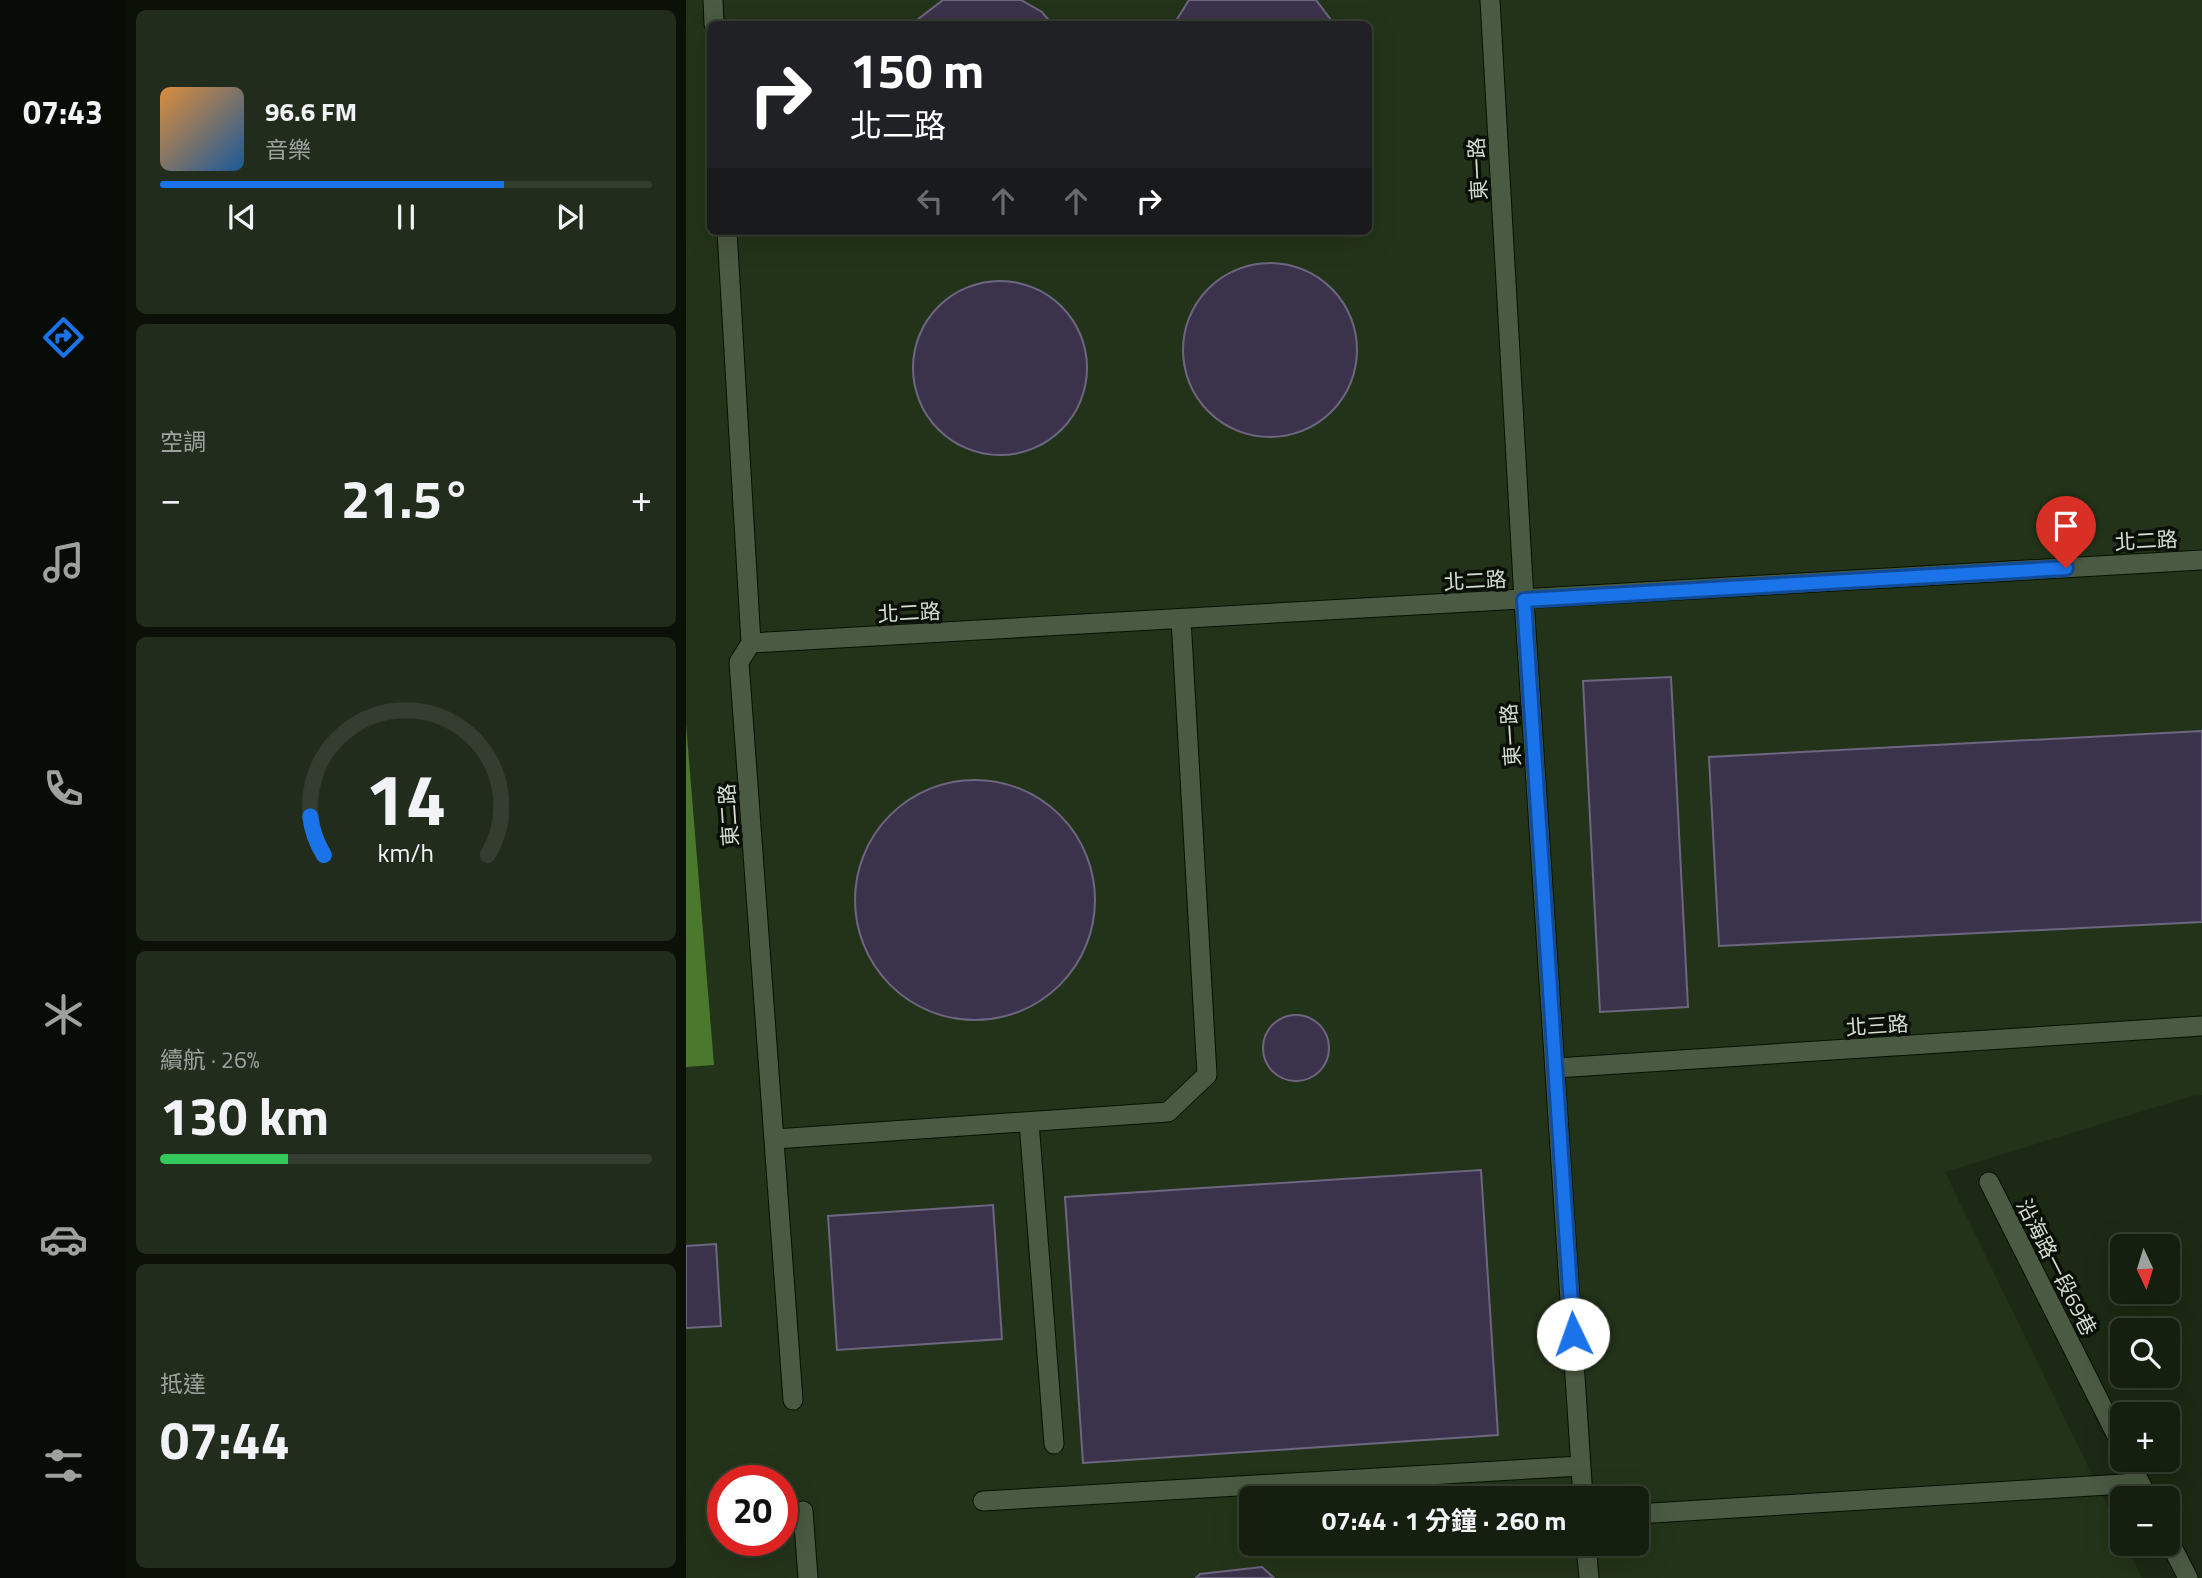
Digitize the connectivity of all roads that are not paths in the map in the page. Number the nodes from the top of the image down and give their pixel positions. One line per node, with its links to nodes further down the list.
1 (713, 0): 3 (lane)
2 (1490, 0): 6 (lane, 東一路)
3 (714, 21)
4 (727, 235): 8 (lane, 東二路)
5 (2202, 560): 6 (lane, 北二路)
6 (1524, 600): 7 (lane, 北二路); 10 (lane, 東一路)
7 (1181, 619): 8 (lane, 北二路); 11 (lane)
8 (751, 643): 12 (lane, 東二路)
9 (2202, 1026): 10 (lane, 北三路)
10 (1556, 1068): 17 (lane, 東一路)
11 (1029, 1122): 12 (lane); 16 (lane)
12 (775, 1139): 14 (lane, 東二路)
13 (1989, 1182): 15 (lane, 沿海路一段69巷)
14 (793, 1400)
15 (2110, 1422)
16 (1054, 1444)
17 (1581, 1466): 18 (lane, 東一路); 20 (lane)
18 (1582, 1486)
19 (2110, 1492): 22 (lane)
20 (983, 1501)
21 (803, 1511): 25 (lane)
22 (1649, 1513)
23 (1587, 1556): 26 (lane)
24 (2177, 1556): 27 (lane)
25 (808, 1578)
26 (1589, 1578)
27 (2188, 1578)

